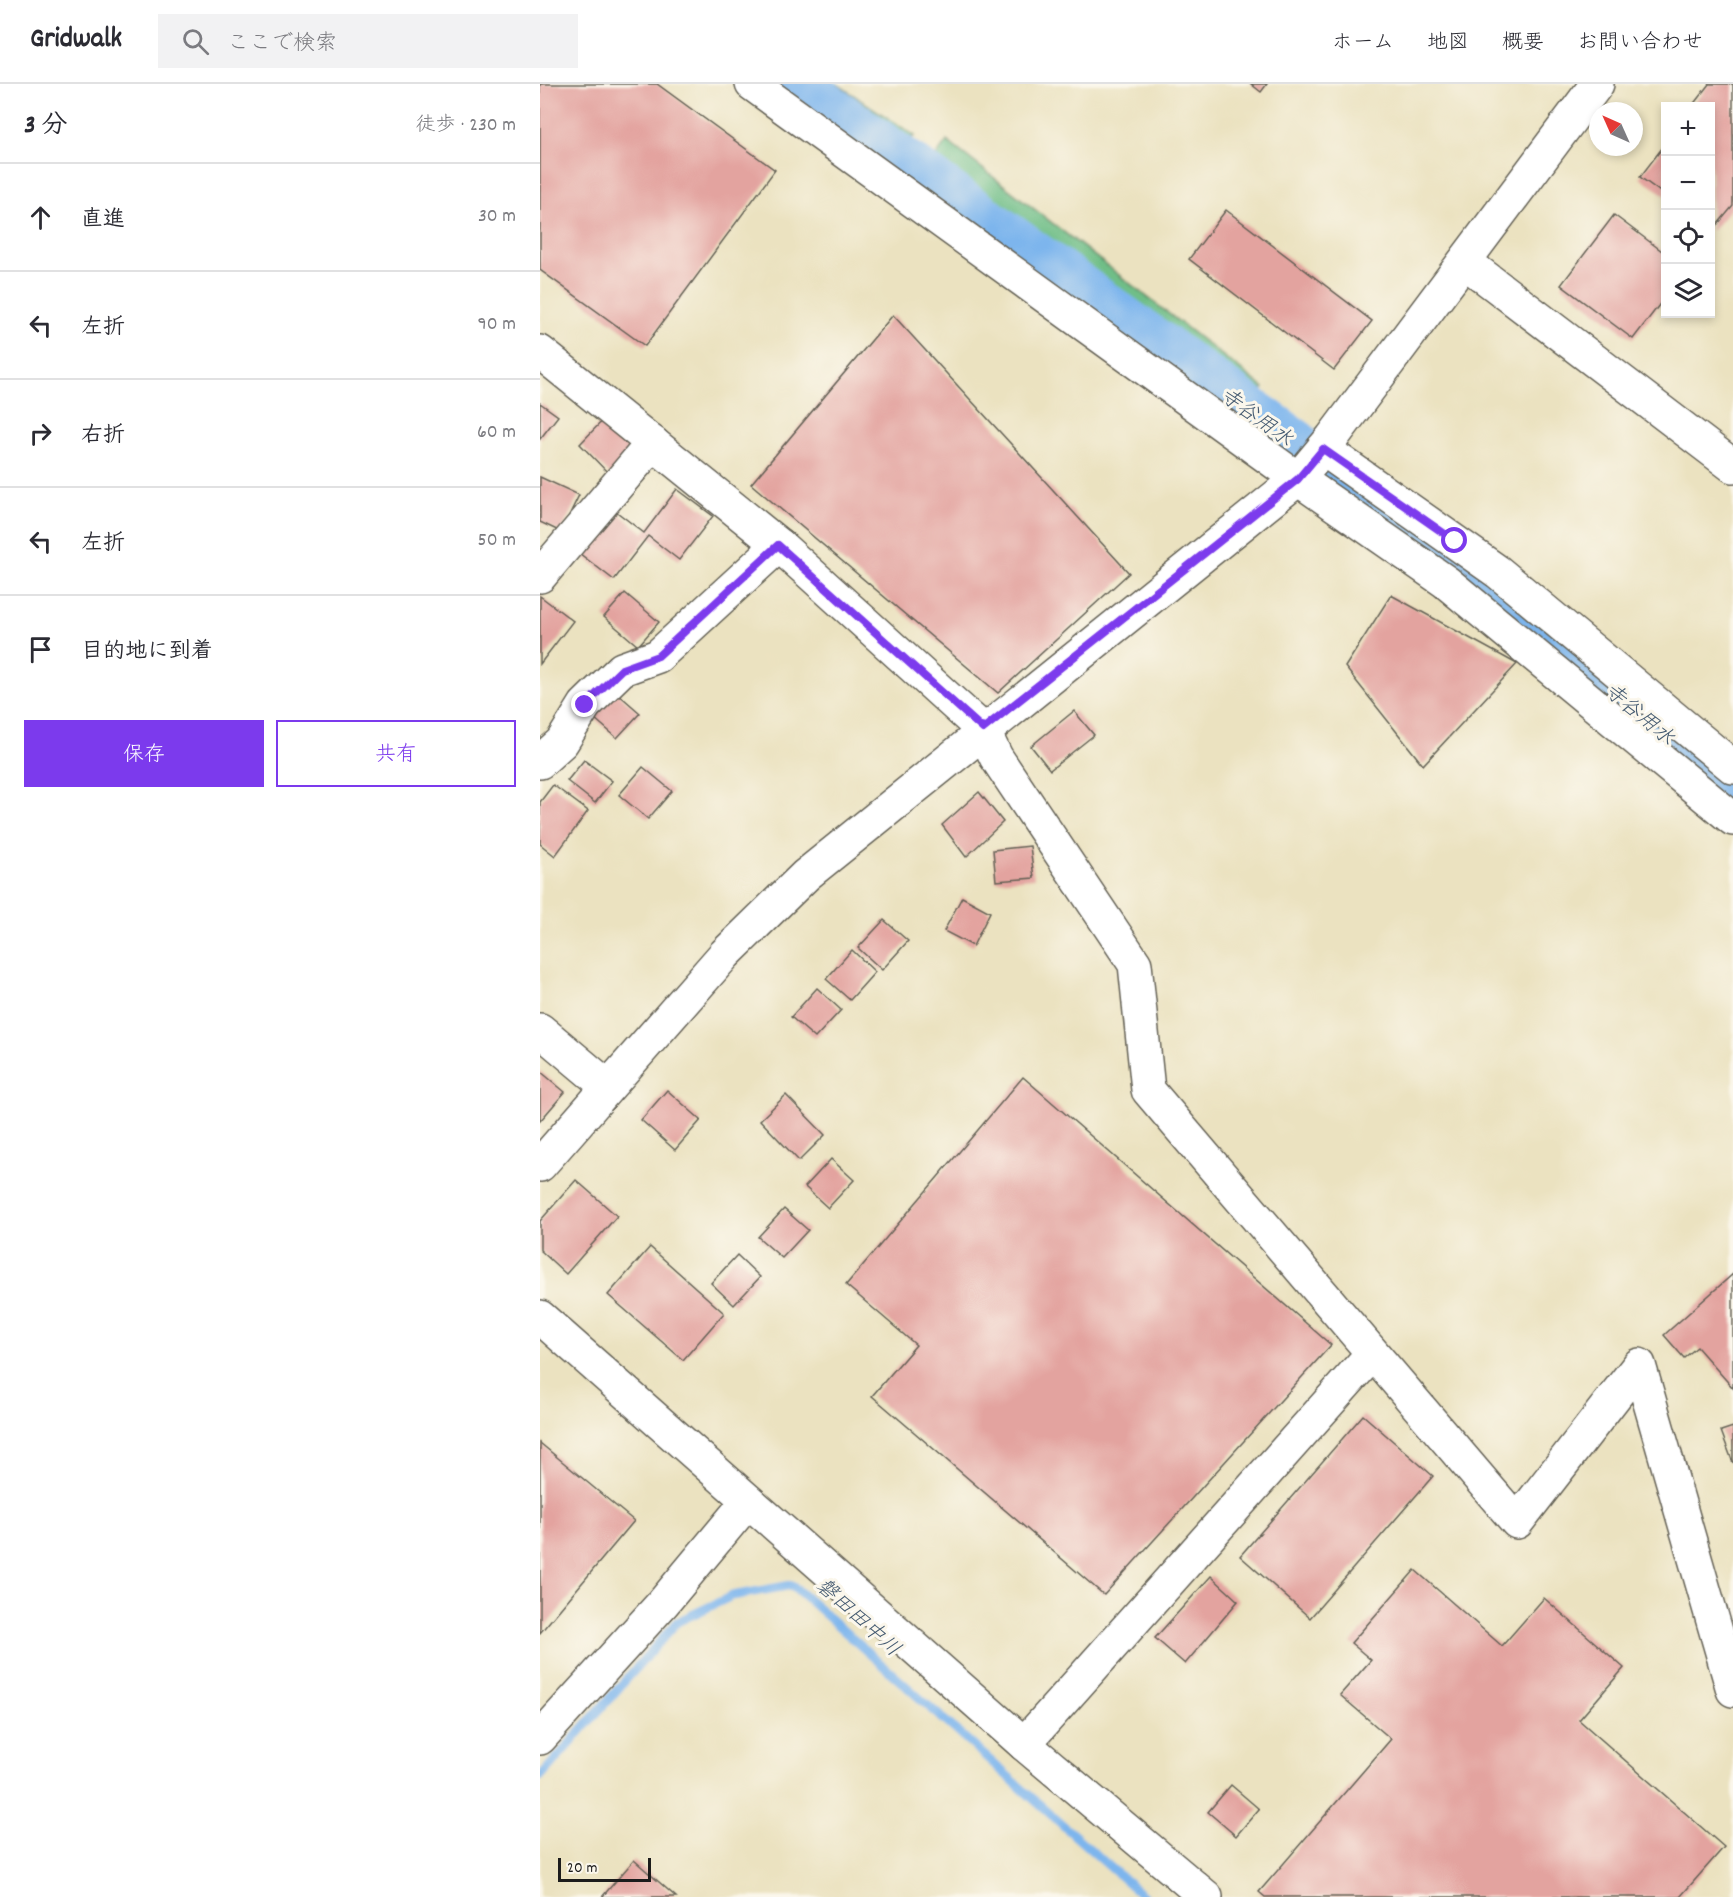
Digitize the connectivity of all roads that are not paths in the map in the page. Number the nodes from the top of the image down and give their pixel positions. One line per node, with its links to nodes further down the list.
1 (752, 84): 8 (street)
2 (1597, 84): 3 (street)
3 (1465, 262): 6 (street); 7 (street)
4 (540, 351): 5 (street)
5 (653, 443): 9 (street); 10 (street)
6 (1323, 449): 8 (street); 13 (street)
7 (1733, 466)
8 (1298, 479): 11 (street); 14 (street)
9 (778, 545): 11 (street); 12 (street)
10 (540, 576)
11 (983, 729): 16 (street); 19 (street)
12 (540, 762)
13 (1733, 766)
14 (1733, 819)
15 (540, 1030): 16 (street)
16 (608, 1087): 17 (street)
17 (540, 1165)
18 (540, 1317): 20 (street)
19 (1372, 1354): 21 (street); 23 (street)
20 (748, 1502): 22 (street); 23 (street)
21 (1733, 1690)
22 (540, 1738)
23 (1024, 1744): 24 (street)
24 (1206, 1897)

